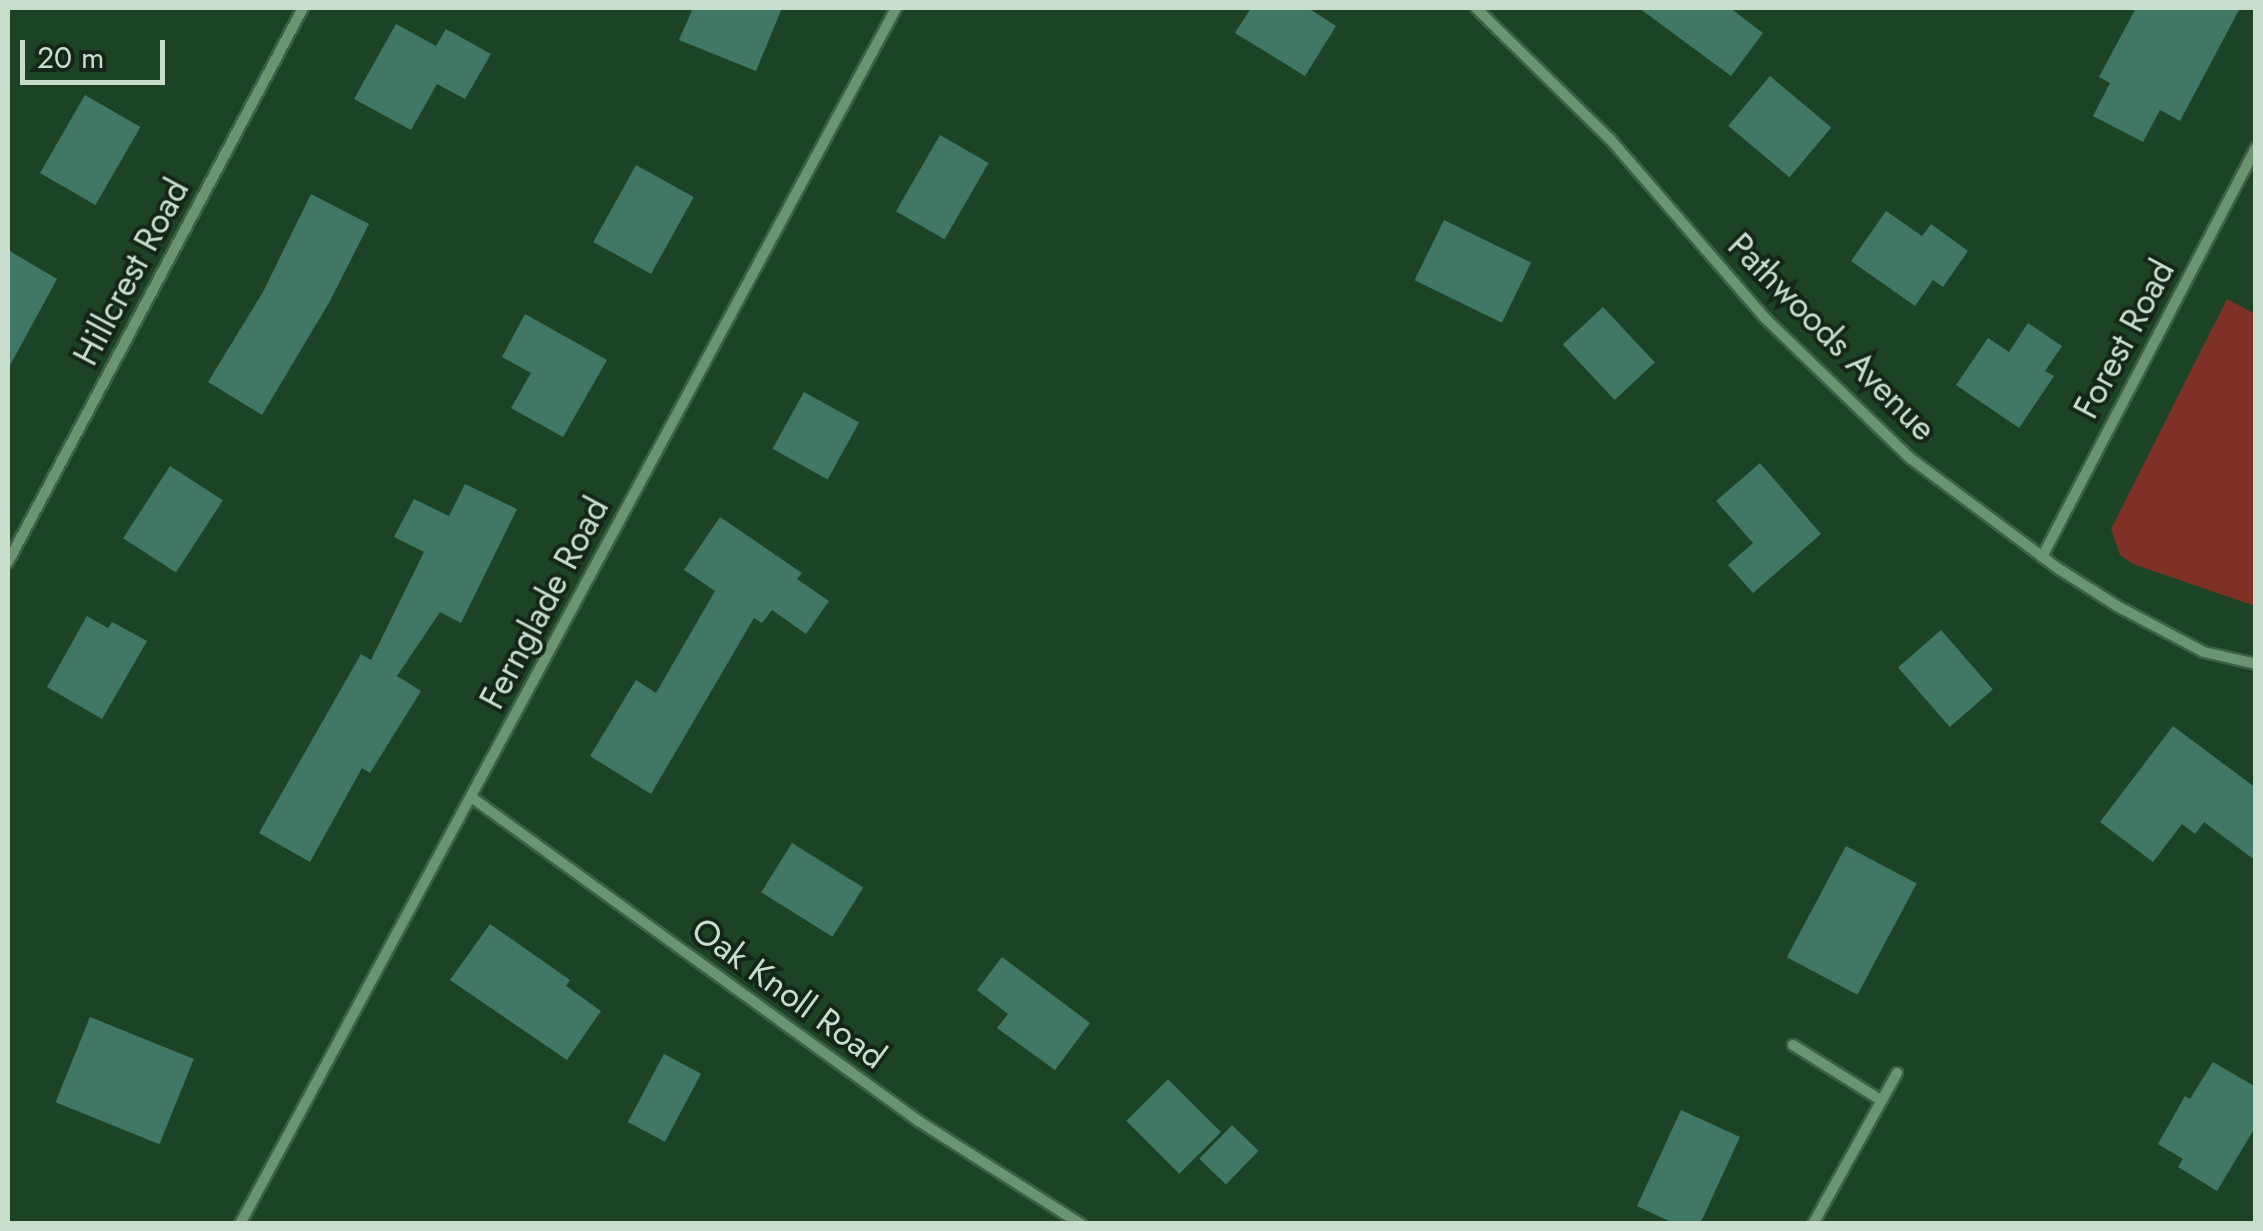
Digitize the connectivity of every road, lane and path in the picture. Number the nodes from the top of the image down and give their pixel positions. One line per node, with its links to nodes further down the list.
1 (303, 8): 6 (street, Hillcrest Road)
2 (896, 8): 8 (street, Fernglade Road)
3 (1476, 8): 5 (street, Pathwoods Avenue)
4 (2256, 148): 5 (street, Forest Road)
5 (2042, 556): 7 (street, Pathwoods Avenue)
6 (8, 562)
7 (2256, 664)
8 (471, 797): 12 (street, Fernglade Road); 13 (street, Oak Knoll Road)
9 (1794, 1046): 11 (street)
10 (1896, 1073): 11 (street)
11 (1879, 1098): 14 (street)
12 (240, 1224)
13 (1081, 1224)
14 (1813, 1224)

